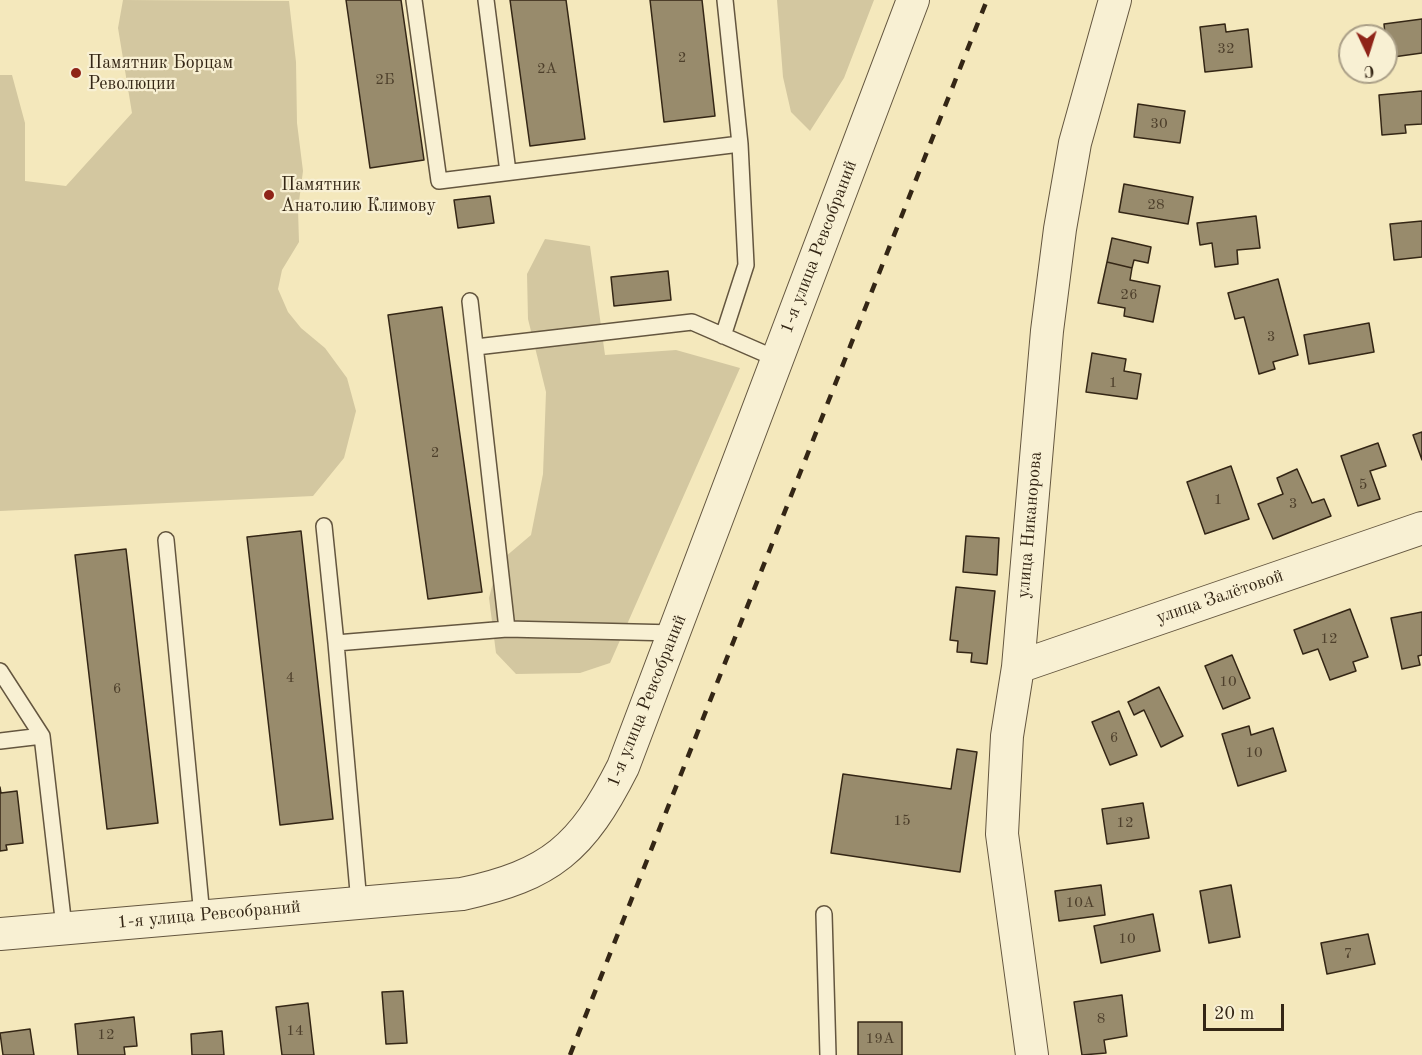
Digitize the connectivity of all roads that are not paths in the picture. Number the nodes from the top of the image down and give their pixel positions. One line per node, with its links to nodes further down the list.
1 (414, 0): 7 (lane)
2 (486, 0): 7 (lane)
3 (724, 0): 6 (lane)
4 (913, 0): 11 (street, 1-я улица Ревсобраний)
5 (1115, 0): 18 (street, улица Никанорова)
6 (740, 144): 7 (lane); 9 (lane)
7 (508, 172)
8 (470, 301): 10 (lane)
9 (723, 336): 10 (lane); 11 (lane)
10 (476, 347): 15 (lane)
11 (777, 359): 16 (street, 1-я улица Ревсобраний)
12 (324, 526): 17 (lane)
13 (1422, 528): 18 (street, улица Залётовой)
14 (166, 540): 24 (lane)
15 (507, 629): 16 (lane); 17 (lane)
16 (675, 633): 22 (street, 1-я улица Ревсобраний)
17 (336, 643): 22 (lane)
18 (1017, 667): 28 (street, улица Никанорова)
19 (0, 671): 20 (lane)
20 (42, 736): 21 (lane); 25 (lane)
21 (0, 741)
22 (359, 903): 24 (street, 1-я улица Ревсобраний)
23 (824, 914): 27 (lane)
24 (202, 916): 25 (street, 1-я улица Ревсобраний)
25 (64, 927): 26 (street, 1-я улица Ревсобраний)
26 (0, 934)
27 (828, 1055)
28 (1032, 1055)

